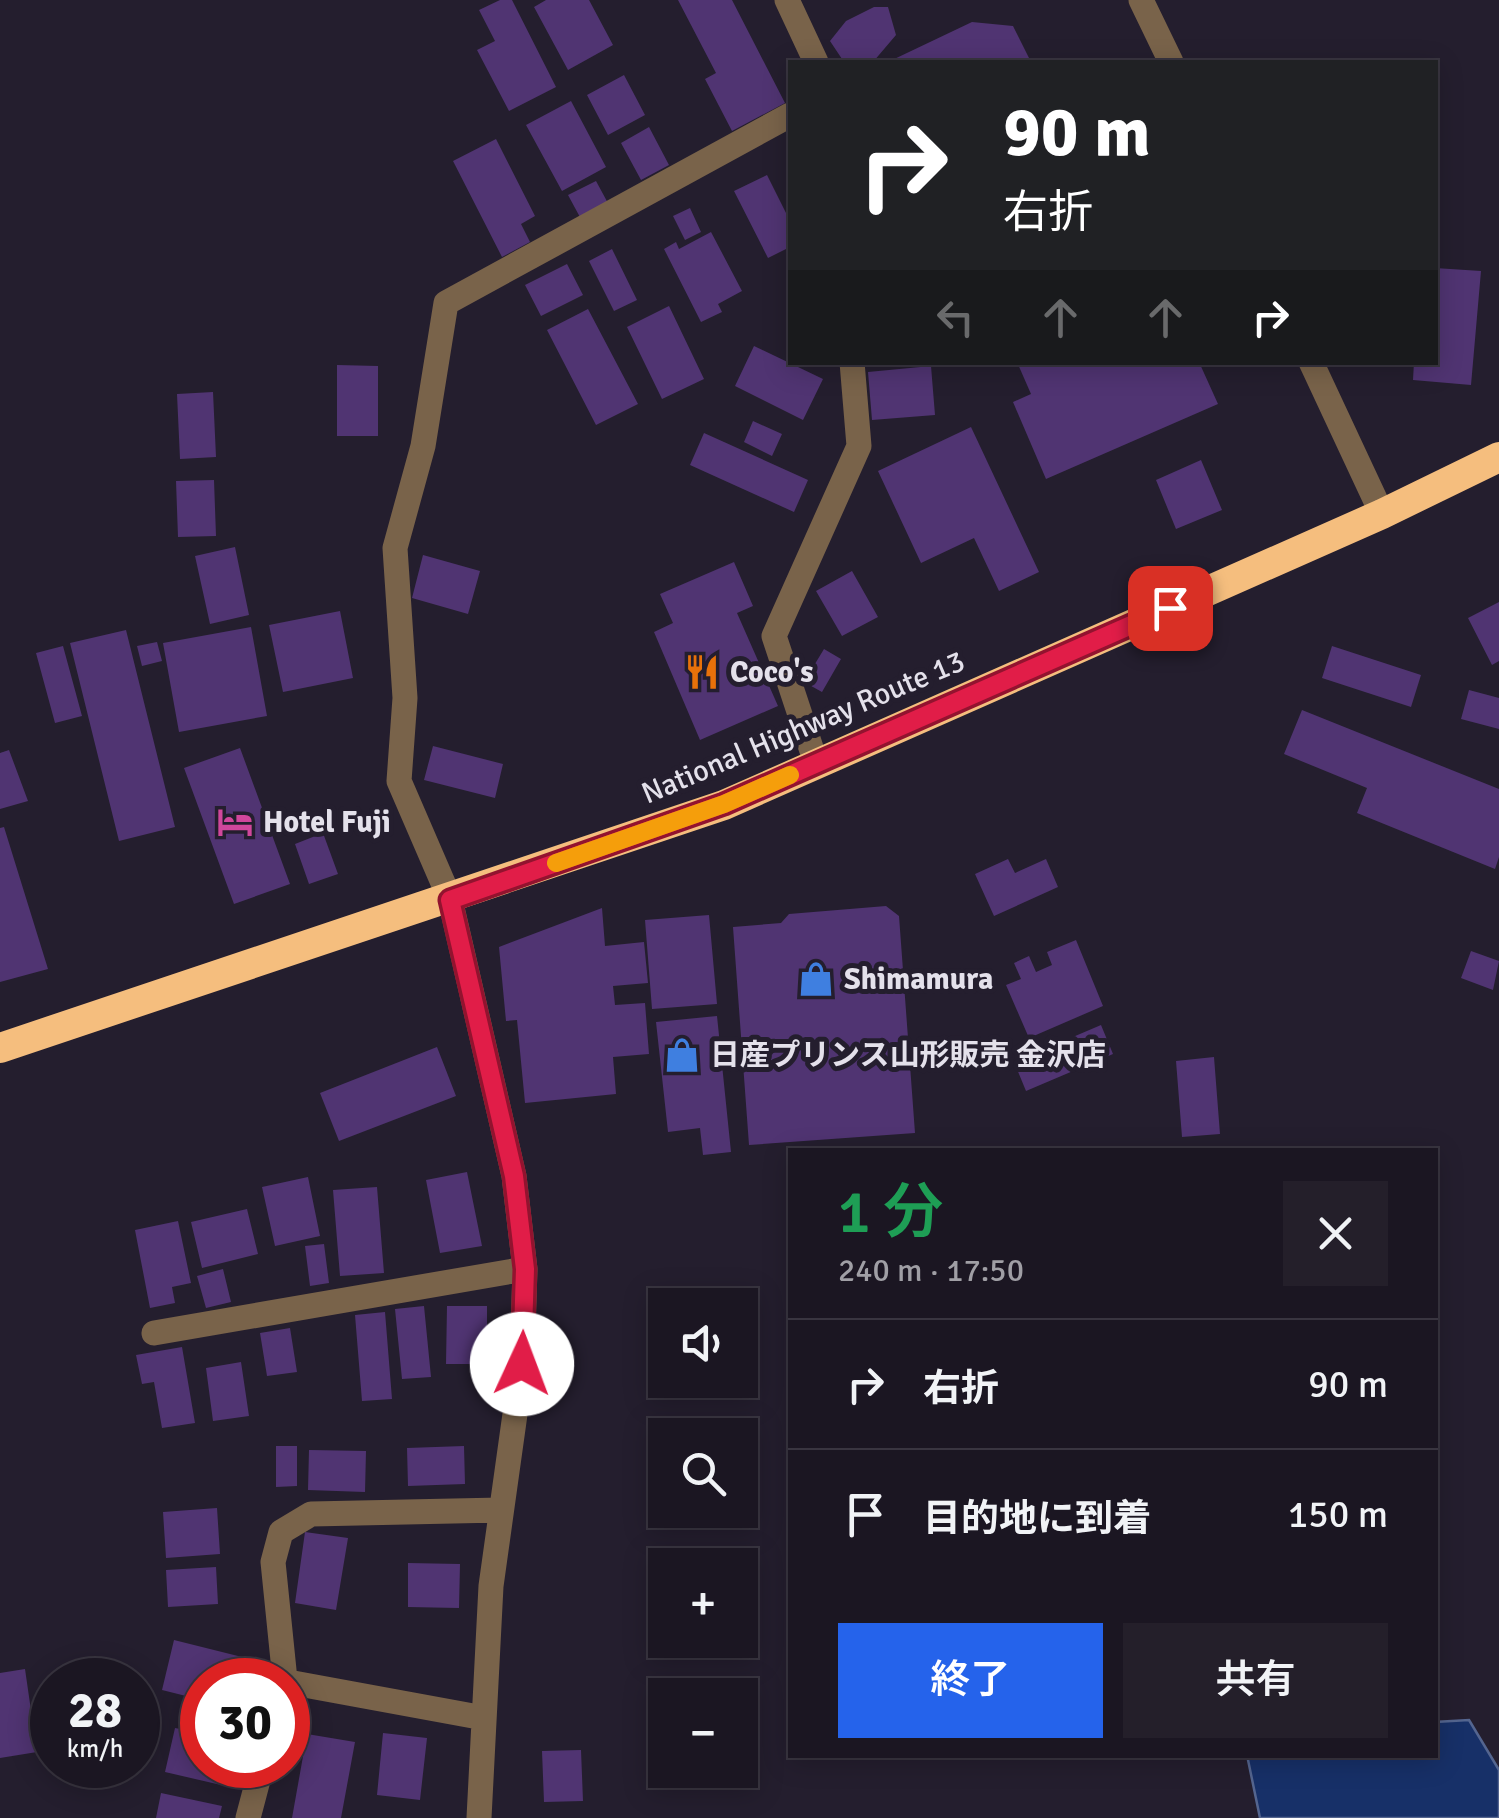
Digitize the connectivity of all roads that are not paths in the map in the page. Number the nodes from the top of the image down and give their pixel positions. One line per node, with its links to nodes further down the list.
1 (787, 0): 3 (street)
2 (1142, 0): 4 (street)
3 (815, 60)
4 (1170, 60)
5 (788, 116): 11 (street)
6 (852, 365): 10 (street)
7 (1312, 365): 9 (street)
8 (1499, 458): 9 (highway, National Highway Route 13)
9 (1382, 514): 10 (highway, National Highway Route 13)
10 (816, 763): 11 (highway, National Highway Route 13)
11 (450, 900): 12 (highway, National Highway Route 13); 13 (street)
12 (0, 1048)
13 (525, 1269): 14 (street); 15 (street)
14 (154, 1333)
15 (502, 1510): 16 (street); 18 (street)
16 (283, 1658)
17 (310, 1685): 18 (street)
18 (484, 1718): 21 (street)
19 (256, 1788): 20 (street)
20 (248, 1818)
21 (479, 1818)

